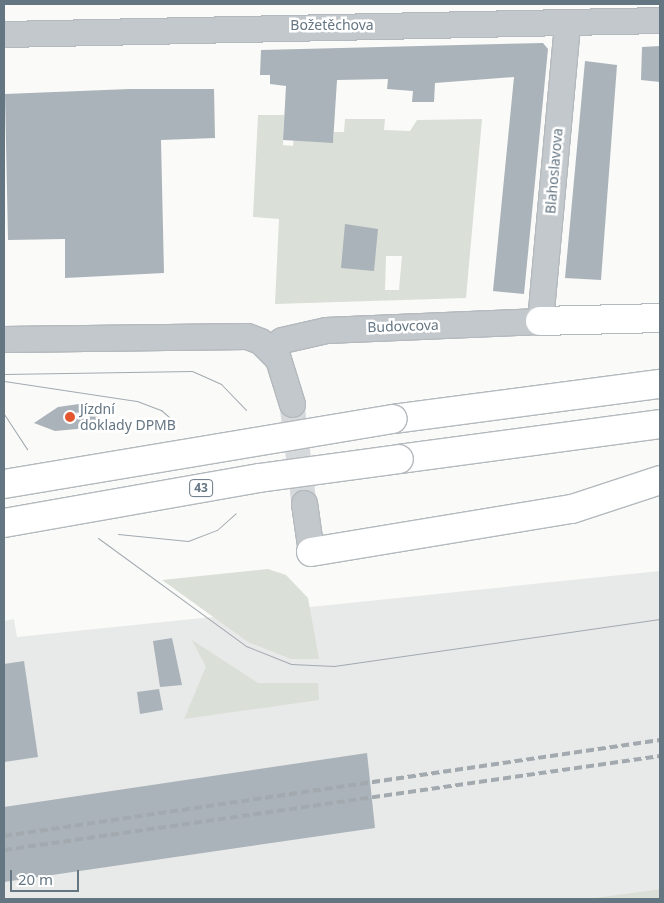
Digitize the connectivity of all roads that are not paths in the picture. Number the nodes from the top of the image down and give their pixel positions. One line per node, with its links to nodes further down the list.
1 (660, 20): 2 (street, Božetěchova)
2 (567, 22): 3 (street, Božetěchova); 5 (street, Blahoslavova)
3 (4, 34)
4 (660, 318): 5 (highway)
5 (540, 321): 7 (street, Budovcova)
6 (4, 340): 7 (street)
7 (270, 348): 9 (street)
8 (660, 384): 12 (highway, bridge)
9 (292, 404)
10 (660, 424): 14 (highway, 43, bridge)
11 (660, 480): 15 (highway)
12 (4, 484)
13 (304, 503): 15 (street)
14 (4, 523)
15 (311, 552)

